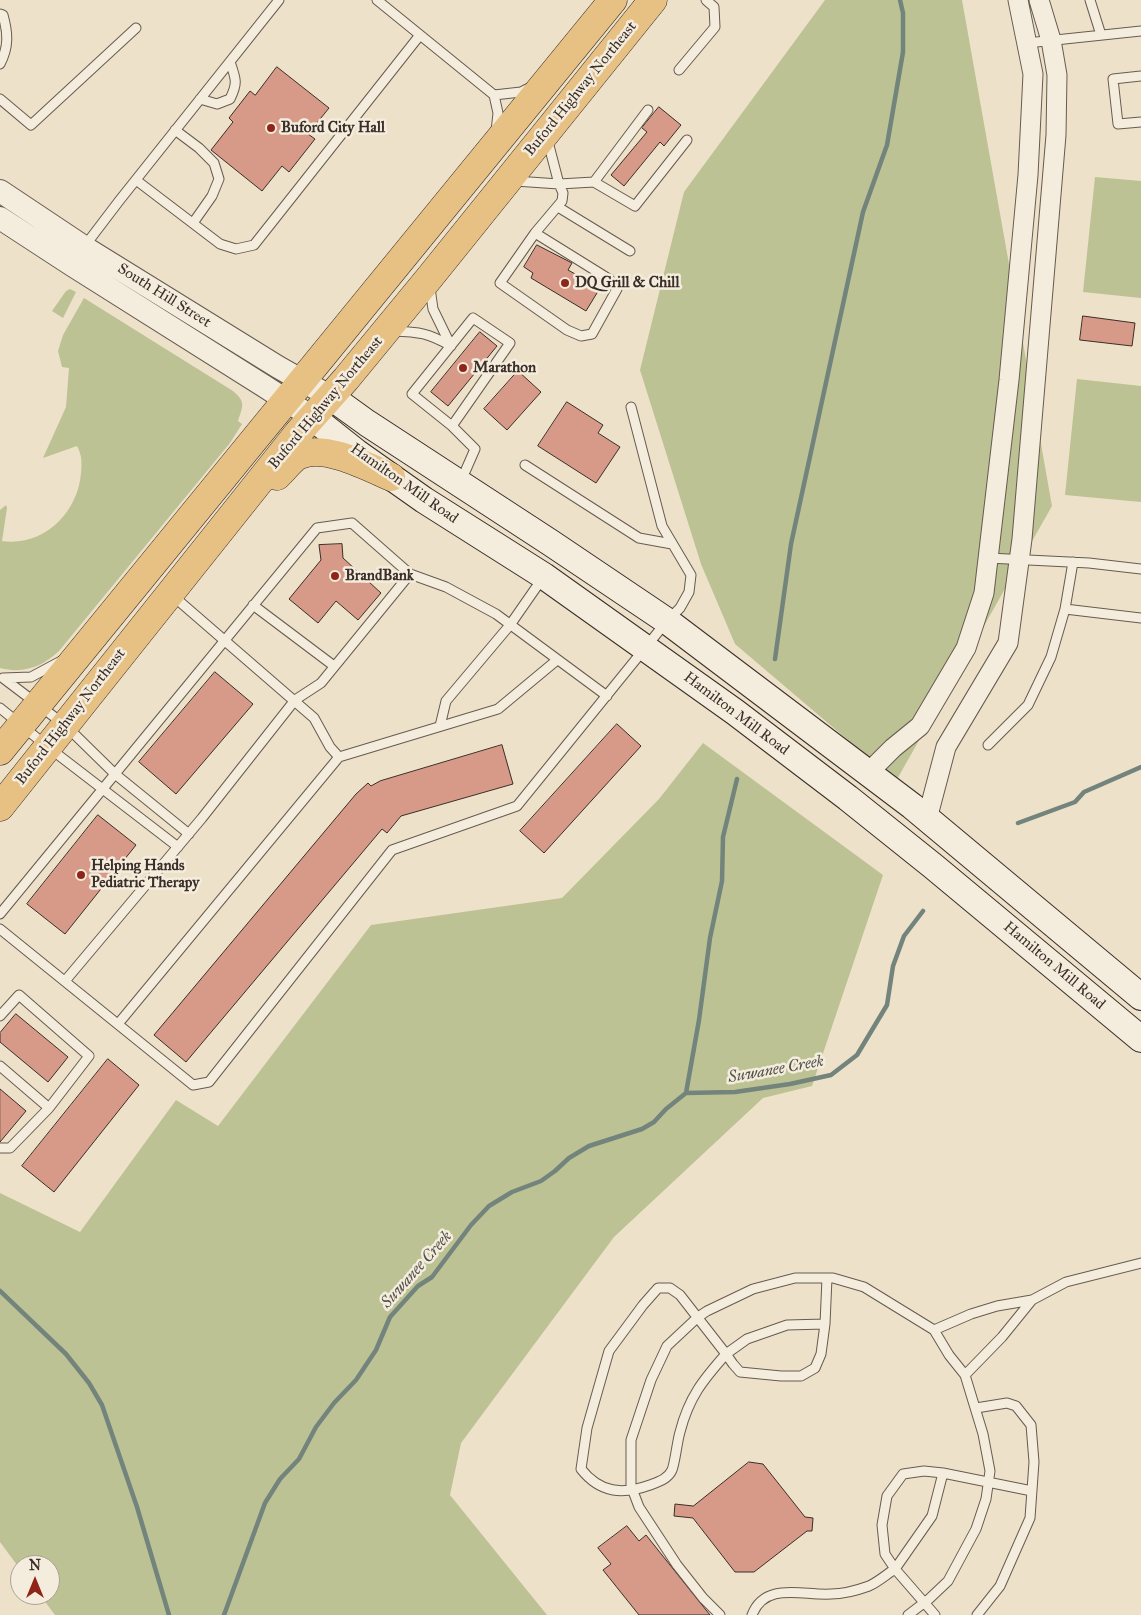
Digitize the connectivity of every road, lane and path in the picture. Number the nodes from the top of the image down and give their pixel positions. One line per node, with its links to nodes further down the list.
1 (279, 0): 16 (lane)
2 (377, 0): 12 (lane)
3 (613, 0): 20 (main road, Buford Highway Northeast)
4 (654, 0): 27 (main road, Buford Highway Northeast)
5 (706, 0): 18 (lane)
6 (1018, 0): 15 (street)
7 (1039, 0): 14 (street)
8 (1090, 0): 13 (lane)
9 (0, 14): 17 (lane)
10 (136, 28): 23 (lane)
11 (1141, 31): 13 (lane)
12 (420, 35): 21 (lane); 37 (lane)
13 (1101, 35): 14 (lane)
14 (1051, 40): 15 (lane); 55 (street)
15 (1027, 43): 54 (street)
16 (230, 62): 22 (lane); 22 (lane)
17 (0, 64)
18 (679, 70)
19 (1141, 76): 25 (lane)
20 (545, 81): 21 (lane); 29 (main road, Buford Highway Northeast)
21 (494, 95): 29 (lane)
22 (200, 99): 26 (lane)
23 (0, 100)
24 (648, 110): 32 (lane)
25 (1141, 122)
26 (175, 130): 30 (lane); 37 (lane)
27 (545, 133): 31 (main road, Buford Highway Northeast); 33 (lane)
28 (688, 140): 32 (lane)
29 (495, 143): 44 (main road, Buford Highway Northeast)
30 (136, 180): 37 (lane); 39 (lane)
31 (507, 180): 33 (lane); 41 (main road, Buford Highway Northeast)
32 (594, 182): 33 (lane)
33 (559, 184): 35 (lane)
34 (1, 195): 39 (street, South Hill Street)
35 (558, 207): 38 (lane); 40 (lane)
36 (0, 218): 44 (street, South Hill Street)
37 (192, 223)
38 (535, 234): 38 (lane)
39 (84, 247): 44 (street, South Hill Street)
40 (630, 251)
41 (430, 277): 42 (main road, Buford Highway Northeast); 43 (lane)
42 (386, 331): 43 (lane); 45 (main road, Buford Highway Northeast)
43 (451, 346): 48 (lane); 48 (lane)
44 (293, 390): 45 (street, South Hill Street); 47 (street, South Hill Street); 67 (main road, Buford Highway Northeast)
45 (331, 397): 47 (main road, Buford Highway Northeast); 51 (main road, Hamilton Mill Road)
46 (631, 407): 53 (lane)
47 (312, 417): 50 (main road, Hamilton Mill Road); 52 (main road, Buford Highway Northeast)
48 (452, 426): 51 (lane)
49 (525, 465): 53 (lane)
50 (391, 476): 52 (main road); 59 (main road, Hamilton Mill Road)
51 (460, 483): 64 (main road, Hamilton Mill Road)
52 (232, 518): 60 (main road, Buford Highway Northeast)
53 (672, 544): 64 (lane)
54 (988, 558): 55 (lane); 82 (street)
55 (1020, 559): 56 (lane); 86 (street)
56 (1073, 562): 57 (lane); 62 (lane)
57 (1141, 569)
58 (410, 574): 61 (lane); 65 (lane); 70 (lane)
59 (544, 576): 65 (lane); 68 (main road, Hamilton Mill Road)
60 (170, 593): 66 (lane); 76 (main road, Buford Highway Northeast)
61 (253, 605): 66 (lane); 70 (lane)
62 (1065, 609): 63 (lane); 78 (lane)
63 (1141, 618)
64 (667, 621): 68 (lane); 82 (main road, Hamilton Mill Road)
65 (510, 625): 69 (lane); 77 (lane)
66 (224, 641): 72 (lane); 83 (lane)
67 (84, 647): 73 (main road, Buford Highway Northeast); 73 (lane)
68 (646, 648): 71 (lane); 95 (main road, Hamilton Mill Road)
69 (557, 660): 71 (lane); 77 (lane)
70 (334, 666): 72 (lane)
71 (607, 696): 94 (lane)
72 (295, 700): 81 (lane); 87 (lane)
73 (38, 704): 75 (main road, Buford Highway Northeast); 76 (lane)
74 (0, 708): 75 (lane)
75 (21, 725): 79 (lane); 80 (main road, Buford Highway Northeast)
76 (64, 725): 79 (main road, Buford Highway Northeast); 83 (lane)
77 (440, 726): 81 (lane)
78 (988, 745)
79 (48, 747): 84 (lane); 85 (main road, Buford Highway Northeast)
80 (0, 750)
81 (339, 757): 94 (lane)
82 (868, 773): 86 (main road, Hamilton Mill Road)
83 (115, 774): 84 (lane); 87 (lane)
84 (103, 788): 88 (lane); 89 (lane)
85 (0, 807)
86 (926, 819): 92 (main road, Hamilton Mill Road)
87 (189, 834): 88 (lane)
88 (178, 847): 91 (lane)
89 (0, 914)
90 (0, 929): 91 (lane)
91 (65, 981): 94 (lane)
92 (1141, 997)
93 (0, 1016): 97 (lane)
94 (118, 1024)
95 (1141, 1039)
96 (0, 1066): 97 (lane)
97 (49, 1108): 98 (lane)
98 (0, 1148)
99 (1141, 1263): 101 (lane)
100 (827, 1278): 102 (lane); 103 (lane); 104 (lane)
101 (1032, 1300): 104 (lane); 106 (lane)
102 (698, 1317): 105 (lane); 110 (lane); 110 (lane)
103 (825, 1324): 105 (lane); 105 (lane)
104 (934, 1330): 106 (lane)
105 (726, 1354): 110 (lane)
106 (965, 1375): 107 (lane)
107 (976, 1408): 109 (lane); 111 (lane)
108 (944, 1473): 109 (lane); 112 (lane); 112 (lane)
109 (988, 1481): 111 (lane); 113 (lane)
110 (633, 1491): 114 (lane)
111 (1032, 1491): 118 (lane)
112 (895, 1569): 113 (lane); 115 (lane)
113 (925, 1602): 116 (lane); 117 (lane)
114 (720, 1615)
115 (752, 1615)
116 (908, 1615)
117 (935, 1615)
118 (977, 1615)

